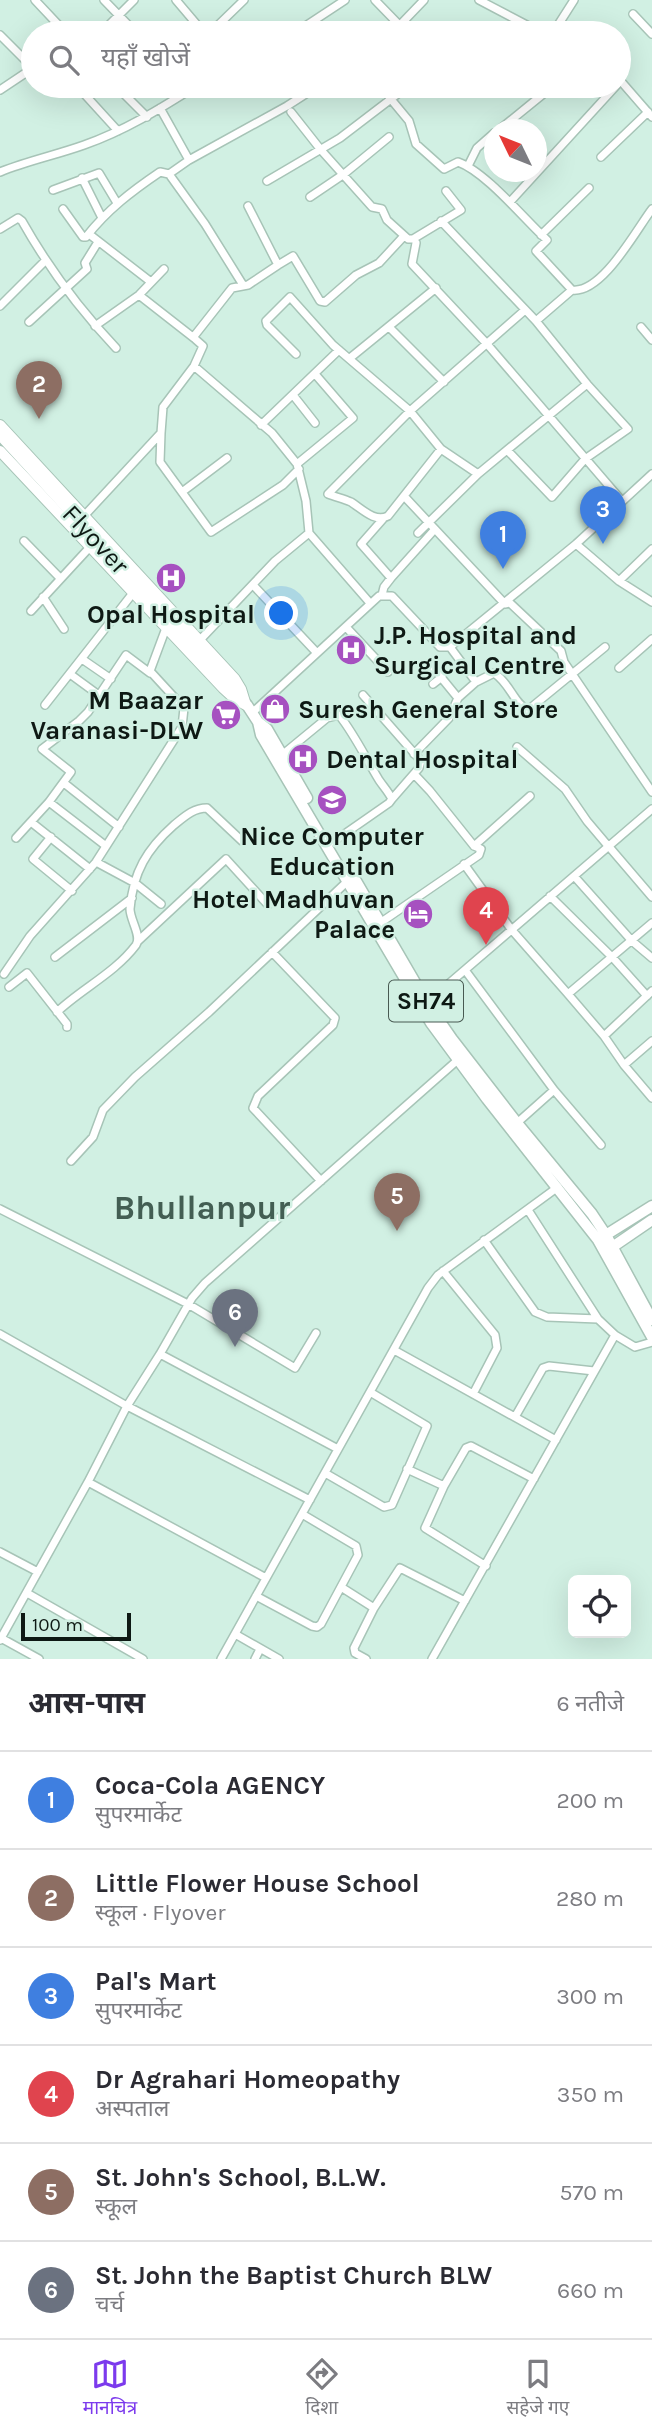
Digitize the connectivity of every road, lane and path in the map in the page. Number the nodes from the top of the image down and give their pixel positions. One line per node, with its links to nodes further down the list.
1 (35, 0): 14 (street)
2 (104, 0): 13 (street)
3 (134, 0): 13 (street)
4 (176, 0): 17 (street)
5 (243, 0): 18 (street)
6 (345, 0): 19 (street)
7 (375, 0): 20 (street)
8 (424, 0): 21 (street)
9 (478, 0): 11 (street)
10 (573, 0): 23 (street)
11 (493, 4): 22 (street)
12 (633, 14): 24 (street)
13 (119, 15): 15 (street); 16 (street)
14 (54, 21)
15 (113, 21)
16 (125, 21)
17 (194, 21)
18 (222, 21)
19 (313, 21)
20 (395, 21)
21 (405, 21)
22 (522, 21)
23 (560, 21)
24 (652, 34)
25 (0, 35): 26 (street)
26 (21, 56)
27 (21, 76): 28 (street)
28 (0, 90)
29 (631, 94): 39 (street)
30 (87, 98): 42 (street)
31 (128, 98): 40 (street)
32 (175, 98): 37 (street)
33 (299, 98): 47 (street)
34 (538, 98): 41 (street)
35 (604, 98): 58 (street)
36 (391, 99): 45 (street); 48 (street)
37 (160, 108): 40 (street); 47 (street)
38 (291, 111): 45 (street)
39 (650, 114): 46 (street)
40 (147, 117): 42 (street)
41 (512, 119)
42 (118, 131): 49 (street)
43 (389, 137): 51 (street)
44 (484, 142): 48 (street)
45 (321, 150): 51 (street); 53 (street)
46 (601, 157)
47 (189, 160): 50 (street)
48 (468, 166): 58 (street)
49 (0, 172)
50 (169, 174): 59 (street); 75 (street)
51 (344, 174): 57 (street); 68 (street)
52 (82, 178): 55 (street); 59 (street); 63 (street)
53 (267, 181)
54 (589, 188): 67 (street)
55 (53, 190)
56 (446, 191): 64 (street)
57 (310, 197)
58 (510, 202): 67 (street)
59 (117, 203): 63 (street)
60 (248, 205): 72 (street)
61 (652, 208): 78 (street)
62 (64, 209): 66 (street)
63 (102, 218): 66 (street)
64 (441, 221): 68 (street); 81 (street)
65 (0, 229): 71 (street)
66 (89, 234): 69 (street)
67 (541, 235): 78 (street)
68 (404, 236): 72 (street)
69 (99, 242): 74 (street); 76 (street)
70 (416, 243): 77 (street)
71 (45, 261): 76 (street); 80 (street)
72 (278, 265): 75 (street)
73 (164, 269): 74 (street)
74 (151, 282): 79 (street)
75 (243, 285): 87 (street)
76 (66, 288): 83 (street); 84 (street)
77 (436, 288): 85 (street); 89 (street)
78 (572, 290): 82 (street)
79 (139, 295): 84 (street); 87 (street)
80 (0, 306)
81 (525, 310): 82 (street); 89 (street)
82 (536, 321): 97 (street)
83 (29, 322)
84 (95, 326): 90 (street)
85 (389, 327): 93 (street); 96 (street)
86 (641, 327): 88 (street)
87 (194, 338): 94 (street)
88 (652, 340)
89 (487, 344): 96 (street); 100 (street)
90 (116, 348)
91 (339, 350): 92 (street); 93 (street); 95 (street)
92 (296, 354)
93 (350, 358): 99 (street)
94 (194, 366): 103 (street); 104 (street)
95 (315, 374): 98 (street); 111 (street)
96 (444, 382): 99 (street)
97 (587, 384): 100 (street); 110 (street)
98 (293, 396): 101 (street); 103 (street)
99 (410, 411): 106 (street); 118 (street)
100 (547, 416): 107 (street); 110 (street)
101 (315, 423)
102 (0, 425): 117 (street)
103 (261, 425): 111 (street)
104 (161, 433): 114 (street); 117 (street)
105 (0, 435): 161 (main road, Flyover / SH74)
106 (441, 449): 112 (street); 115 (street)
107 (507, 450): 110 (street); 112 (street)
108 (0, 451): 125 (street)
109 (227, 458): 114 (street)
110 (585, 459): 116 (street)
111 (298, 467): 114 (street); 121 (street)
112 (478, 474): 119 (street)
113 (652, 474): 116 (street)
114 (182, 492)
115 (404, 496): 118 (street); 119 (street)
116 (622, 501): 124 (street)
117 (84, 516): 142 (street)
118 (383, 519): 128 (street)
119 (429, 523): 120 (street); 122 (street)
120 (435, 529): 128 (street); 136 (street)
121 (309, 533): 130 (street); 135 (street)
122 (418, 533)
123 (24, 541): 127 (street)
124 (576, 544): 129 (street); 136 (street)
125 (90, 547): 127 (street); 131 (street)
126 (652, 549): 129 (street)
127 (60, 578): 133 (street)
128 (391, 578): 132 (street)
129 (619, 580): 134 (street)
130 (253, 584): 142 (street); 145 (street)
131 (133, 593): 139 (street); 146 (street)
132 (382, 595): 135 (street); 143 (street)
133 (43, 597): 137 (street); 140 (street)
134 (652, 601)
135 (370, 603): 138 (street)
136 (505, 604): 143 (street); 152 (street)
137 (30, 611)
138 (346, 627): 145 (street); 149 (street)
139 (166, 628): 150 (street); 161 (street)
140 (64, 629)
141 (652, 639): 148 (street)
142 (199, 641): 161 (street)
143 (450, 647): 155 (street)
144 (605, 647): 152 (street)
145 (317, 653): 161 (street)
146 (82, 659): 151 (street); 154 (street)
147 (431, 665): 153 (street)
148 (619, 668)
149 (388, 672)
150 (151, 673): 154 (street); 173 (street)
151 (70, 674): 158 (street); 160 (street)
152 (572, 674): 155 (street); 167 (street)
153 (442, 677): 156 (street); 159 (street)
154 (111, 679): 158 (street)
155 (476, 682): 159 (street)
156 (433, 684)
157 (363, 695): 163 (street)
158 (100, 696): 166 (street)
159 (458, 698): 163 (street)
160 (45, 705)
161 (252, 713): 164 (main road, SH74); 185 (main road, SH74)
162 (517, 747): 180 (street)
163 (414, 754): 165 (street)
164 (282, 755): 169 (street); 177 (main road, SH74)
165 (414, 774): 169 (street); 179 (street)
166 (64, 783): 170 (street); 173 (street)
167 (652, 792)
168 (530, 796): 179 (street)
169 (392, 799): 177 (street)
170 (49, 802): 172 (street); 178 (street)
171 (652, 810): 180 (street)
172 (31, 822): 174 (street); 175 (street)
173 (119, 827): 178 (street)
174 (16, 838)
175 (51, 838): 183 (street); 187 (street)
176 (242, 841): 186 (street)
177 (333, 842): 185 (main road, SH74)
178 (106, 846): 181 (street)
179 (474, 846): 182 (street)
180 (610, 848): 184 (street); 189 (street)
181 (96, 862): 183 (street); 186 (street)
182 (464, 864): 193 (street); 195 (street)
183 (90, 869): 187 (street)
184 (574, 876): 188 (street); 196 (street)
185 (350, 878): 193 (main road, SH74); 198 (street); 207 (main road, SH74)
186 (135, 883): 190 (street); 191 (street)
187 (72, 891): 203 (street)
188 (550, 896): 195 (street); 200 (street)
189 (652, 897)
190 (132, 898): 197 (street); 199 (street)
191 (161, 904)
192 (268, 905): 197 (street)
193 (380, 923): 207 (main road, SH74)
194 (652, 923): 196 (street)
195 (511, 929): 202 (street); 205 (street)
196 (632, 941): 200 (street); 201 (street)
197 (138, 942): 208 (street)
198 (272, 951): 220 (street); 221 (street)
199 (55, 957)
200 (613, 958): 205 (street); 206 (street)
201 (652, 958)
202 (465, 970): 207 (street); 215 (street)
203 (4, 974)
204 (9, 987): 208 (street)
205 (568, 994): 210 (street)
206 (650, 994): 210 (street)
207 (424, 1005): 212 (main road, SH74)
208 (57, 1012): 209 (street)
209 (67, 1027)
210 (604, 1036): 213 (street)
211 (652, 1041): 213 (street)
212 (461, 1058): 218 (main road, SH74); 221 (street); 222 (main road, SH74)
213 (624, 1065): 216 (street)
214 (652, 1083): 216 (street)
215 (554, 1090): 218 (street); 219 (street)
216 (645, 1090): 217 (street)
217 (652, 1098)
218 (517, 1123): 228 (main road, SH74)
219 (601, 1145)
220 (71, 1161)
221 (321, 1181): 233 (street)
222 (558, 1187): 225 (street); 228 (main road, SH74)
223 (652, 1206): 227 (main road)
224 (0, 1209): 233 (street)
225 (528, 1210): 229 (street); 234 (street)
226 (652, 1220): 227 (main road)
227 (627, 1230): 228 (main road); 230 (main road)
228 (602, 1238): 230 (main road, SH74)
229 (484, 1240): 232 (street); 234 (street)
230 (609, 1249): 231 (main road, SH74)
231 (618, 1263): 235 (main road, SH74); 239 (main road, SH74)
232 (443, 1272): 240 (street); 244 (street)
233 (188, 1304): 236 (street); 241 (street)
234 (598, 1319): 238 (street)
235 (652, 1320)
236 (316, 1333)
237 (0, 1334): 245 (street)
238 (615, 1335): 239 (street); 242 (street)
239 (652, 1339)
240 (394, 1350): 243 (street); 244 (street)
241 (160, 1354): 245 (street); 248 (street)
242 (594, 1371): 246 (street); 247 (street)
243 (370, 1392): 248 (street); 249 (street)
244 (473, 1394): 246 (street)
245 (127, 1406): 252 (street); 254 (street)
246 (514, 1417): 247 (street)
247 (556, 1440): 251 (street)
248 (338, 1449): 250 (street)
249 (407, 1469): 250 (street); 253 (street)
250 (325, 1473): 254 (street)
251 (534, 1479): 253 (street); 257 (street)
252 (88, 1482): 258 (street); 259 (street)
253 (444, 1486): 257 (street)
254 (310, 1500): 255 (street)
255 (302, 1514): 259 (street); 260 (street)
256 (0, 1552): 258 (street)
257 (486, 1566): 263 (street)
258 (38, 1572): 261 (street)
259 (266, 1578): 262 (street)
260 (341, 1587): 262 (street); 264 (street)
261 (27, 1592): 266 (street); 269 (street)
262 (256, 1595): 265 (street)
263 (465, 1601): 264 (street); 274 (street)
264 (374, 1608): 273 (street)
265 (235, 1634): 267 (street); 270 (street)
266 (1, 1639): 268 (street)
267 (260, 1648): 271 (street); 272 (street)
268 (38, 1659)
269 (143, 1659)
270 (221, 1659)
271 (255, 1659)
272 (279, 1659)
273 (366, 1659)
274 (432, 1659)

